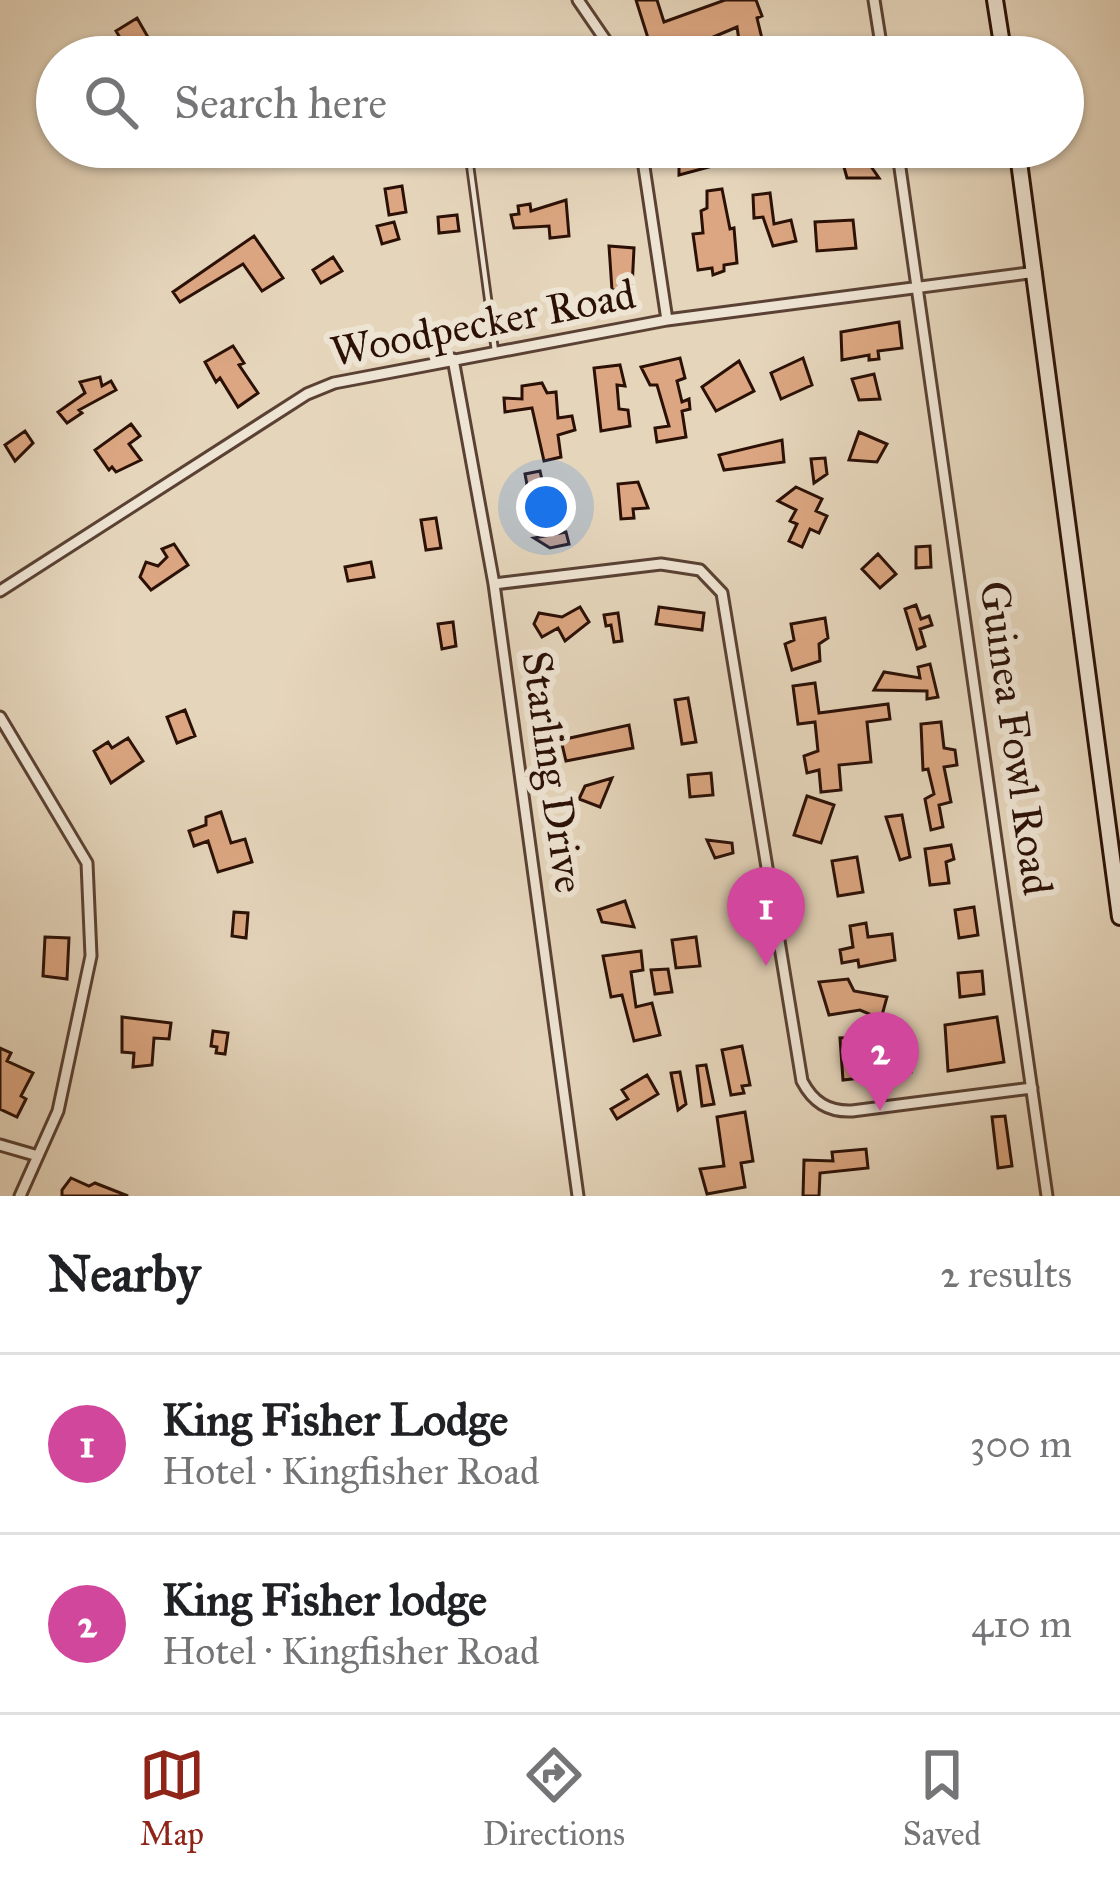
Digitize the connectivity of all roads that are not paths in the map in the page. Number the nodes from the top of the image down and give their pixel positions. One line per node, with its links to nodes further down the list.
1 (578, 0): 4 (street)
2 (874, 0): 5 (street)
3 (995, 0): 6 (street)
4 (603, 36)
5 (880, 36)
6 (1001, 36)
7 (470, 168): 14 (lane)
8 (644, 168): 13 (street)
9 (900, 168): 12 (street, Guinea Fowl Road)
10 (1020, 168): 11 (street)
11 (1036, 272): 12 (street, Woodpecker Road); 19 (street)
12 (920, 289): 13 (street, Woodpecker Road); 21 (street, Guinea Fowl Road)
13 (668, 320): 14 (street, Woodpecker Road)
14 (495, 351): 15 (street, Woodpecker Road)
15 (453, 359): 16 (street, Starling Drive); 17 (street, Woodpecker Road)
16 (494, 584): 21 (street); 25 (street, Starling Drive)
17 (0, 591)
18 (0, 717): 23 (street)
19 (1116, 846): 20 (street)
20 (1120, 917)
21 (1032, 1088): 26 (street, Guinea Fowl Road)
22 (0, 1144): 23 (street)
23 (38, 1156): 24 (street)
24 (20, 1196)
25 (578, 1196)
26 (1047, 1196)

